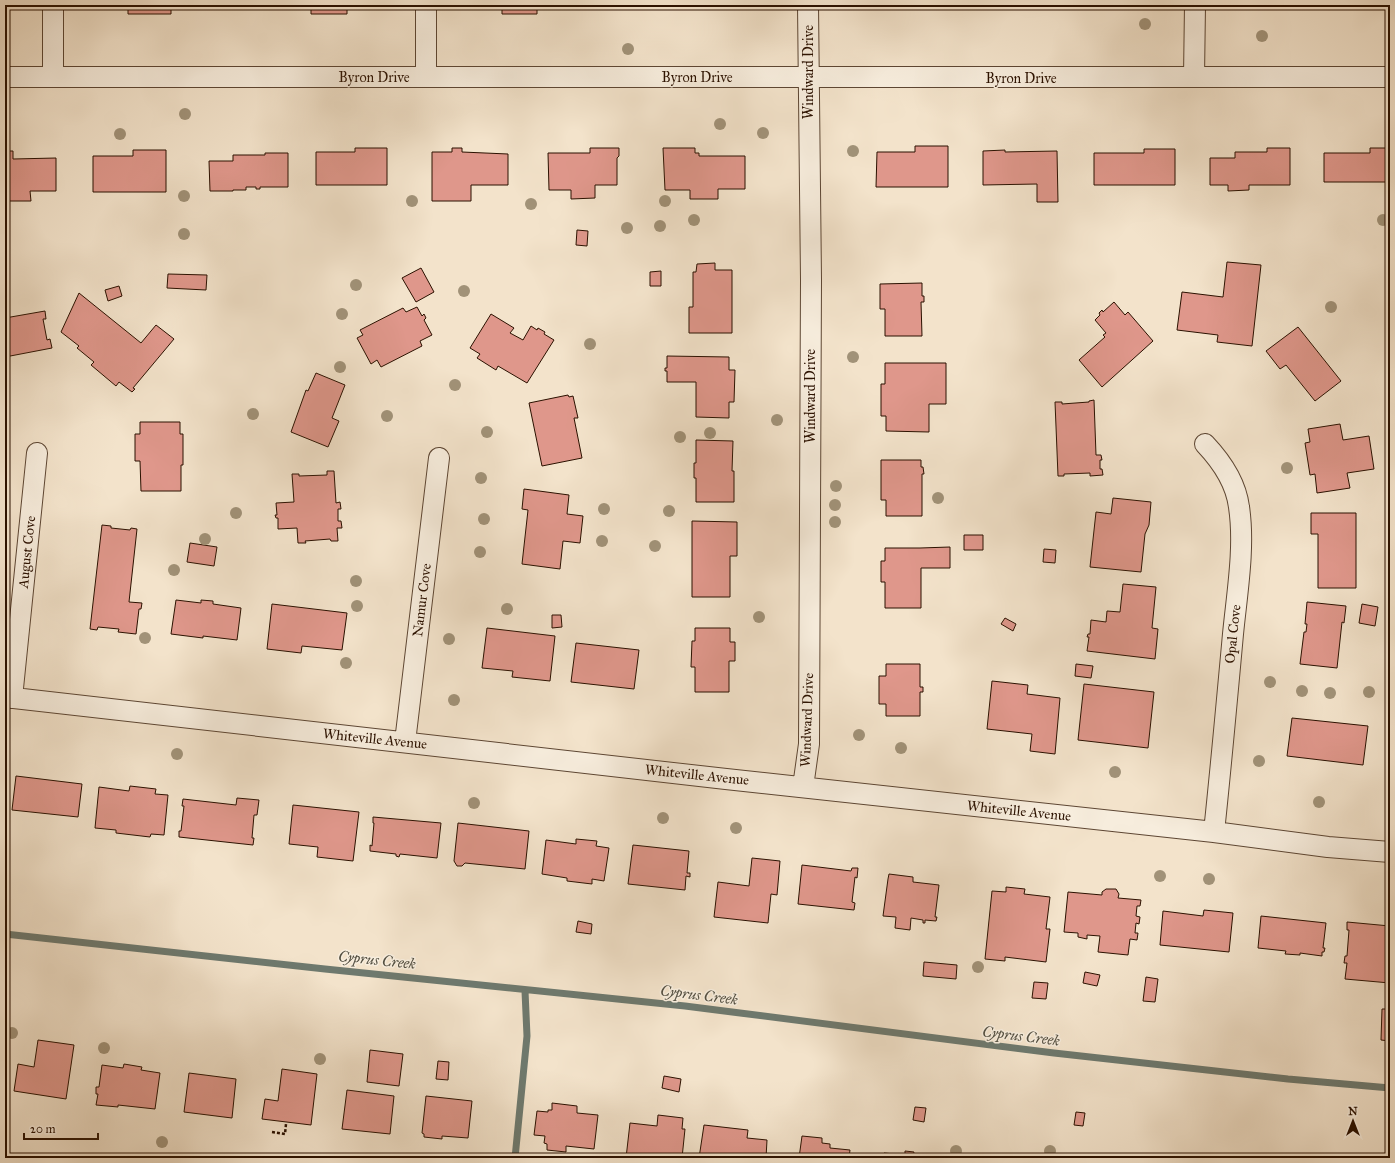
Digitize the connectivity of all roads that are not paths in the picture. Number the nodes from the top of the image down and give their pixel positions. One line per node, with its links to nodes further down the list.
1 (53, 5): 5 (street)
2 (426, 5): 7 (street)
3 (808, 5): 10 (street, Windward Drive)
4 (1194, 5): 8 (street)
5 (53, 76): 6 (street, Byron Drive); 7 (street, Byron Drive)
6 (5, 77)
7 (426, 77): 10 (street, Byron Drive)
8 (1194, 77): 9 (street, Byron Drive); 10 (street, Byron Drive)
9 (1390, 77)
10 (808, 78): 16 (street, Windward Drive)
11 (1205, 444): 17 (street, Opal Cove)
12 (37, 453): 14 (street, August Cove)
13 (439, 458): 15 (street, Namur Cove)
14 (8, 697): 15 (street, Whiteville Avenue)
15 (405, 742): 16 (street, Whiteville Avenue)
16 (803, 787): 17 (street, Whiteville Avenue)
17 (1214, 832): 18 (street, Whiteville Avenue)
18 (1390, 852)

